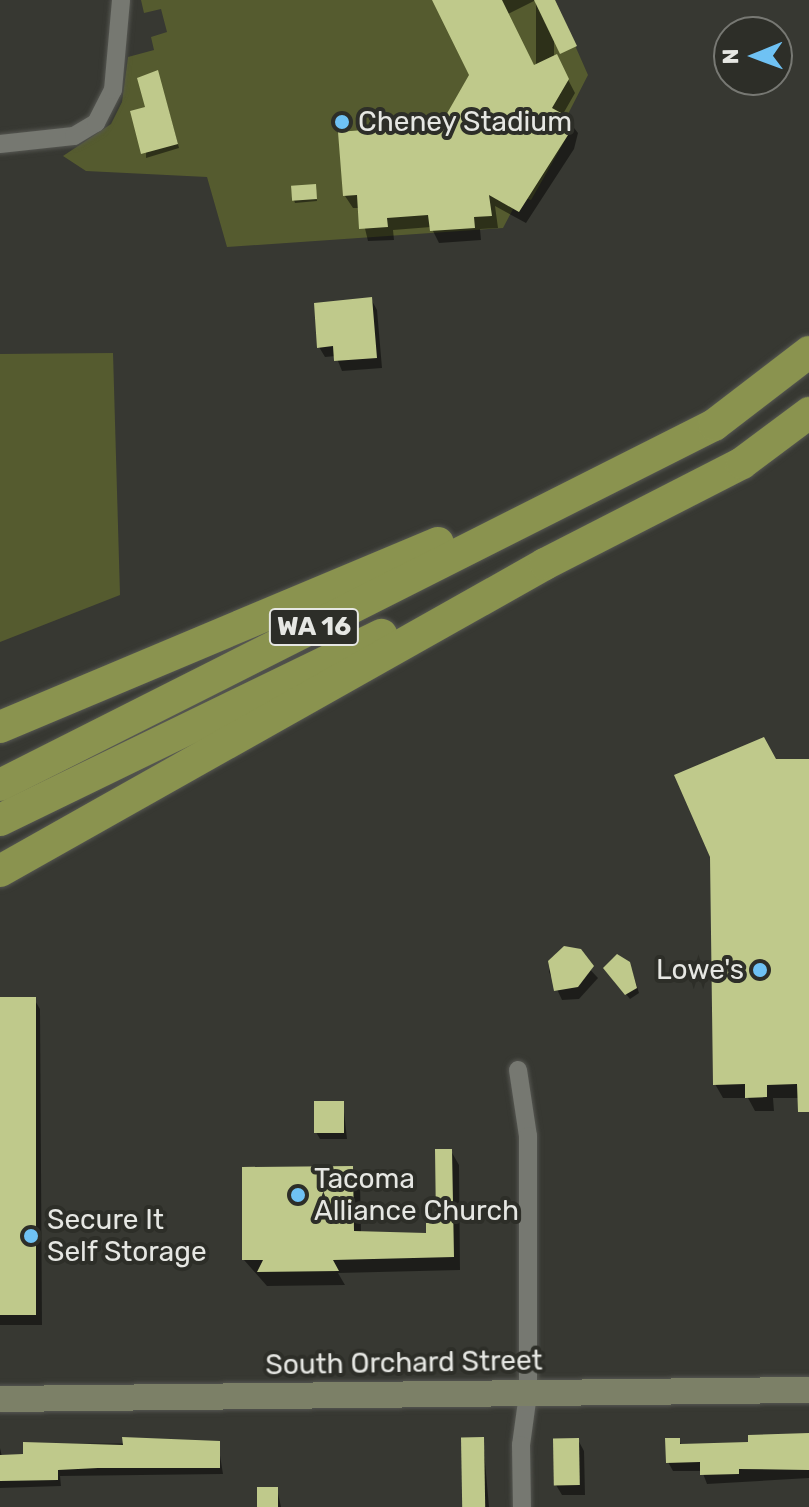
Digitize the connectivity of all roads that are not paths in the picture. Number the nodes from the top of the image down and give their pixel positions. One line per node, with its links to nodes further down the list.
1 (121, 0): 2 (street)
2 (0, 144)
3 (809, 352): 5 (highway, WA 16)
4 (809, 413): 6 (highway, WA 16)
5 (627, 468): 7 (highway); 8 (highway, WA 16)
6 (545, 564): 9 (highway, WA 16); 10 (highway)
7 (0, 727)
8 (0, 785)
9 (0, 820)
10 (1, 871)
11 (518, 1070): 13 (street)
12 (809, 1390): 13 (main road, South Orchard Street)
13 (528, 1394): 14 (main road, South Orchard Street); 15 (street)
14 (0, 1399)
15 (522, 1507)

